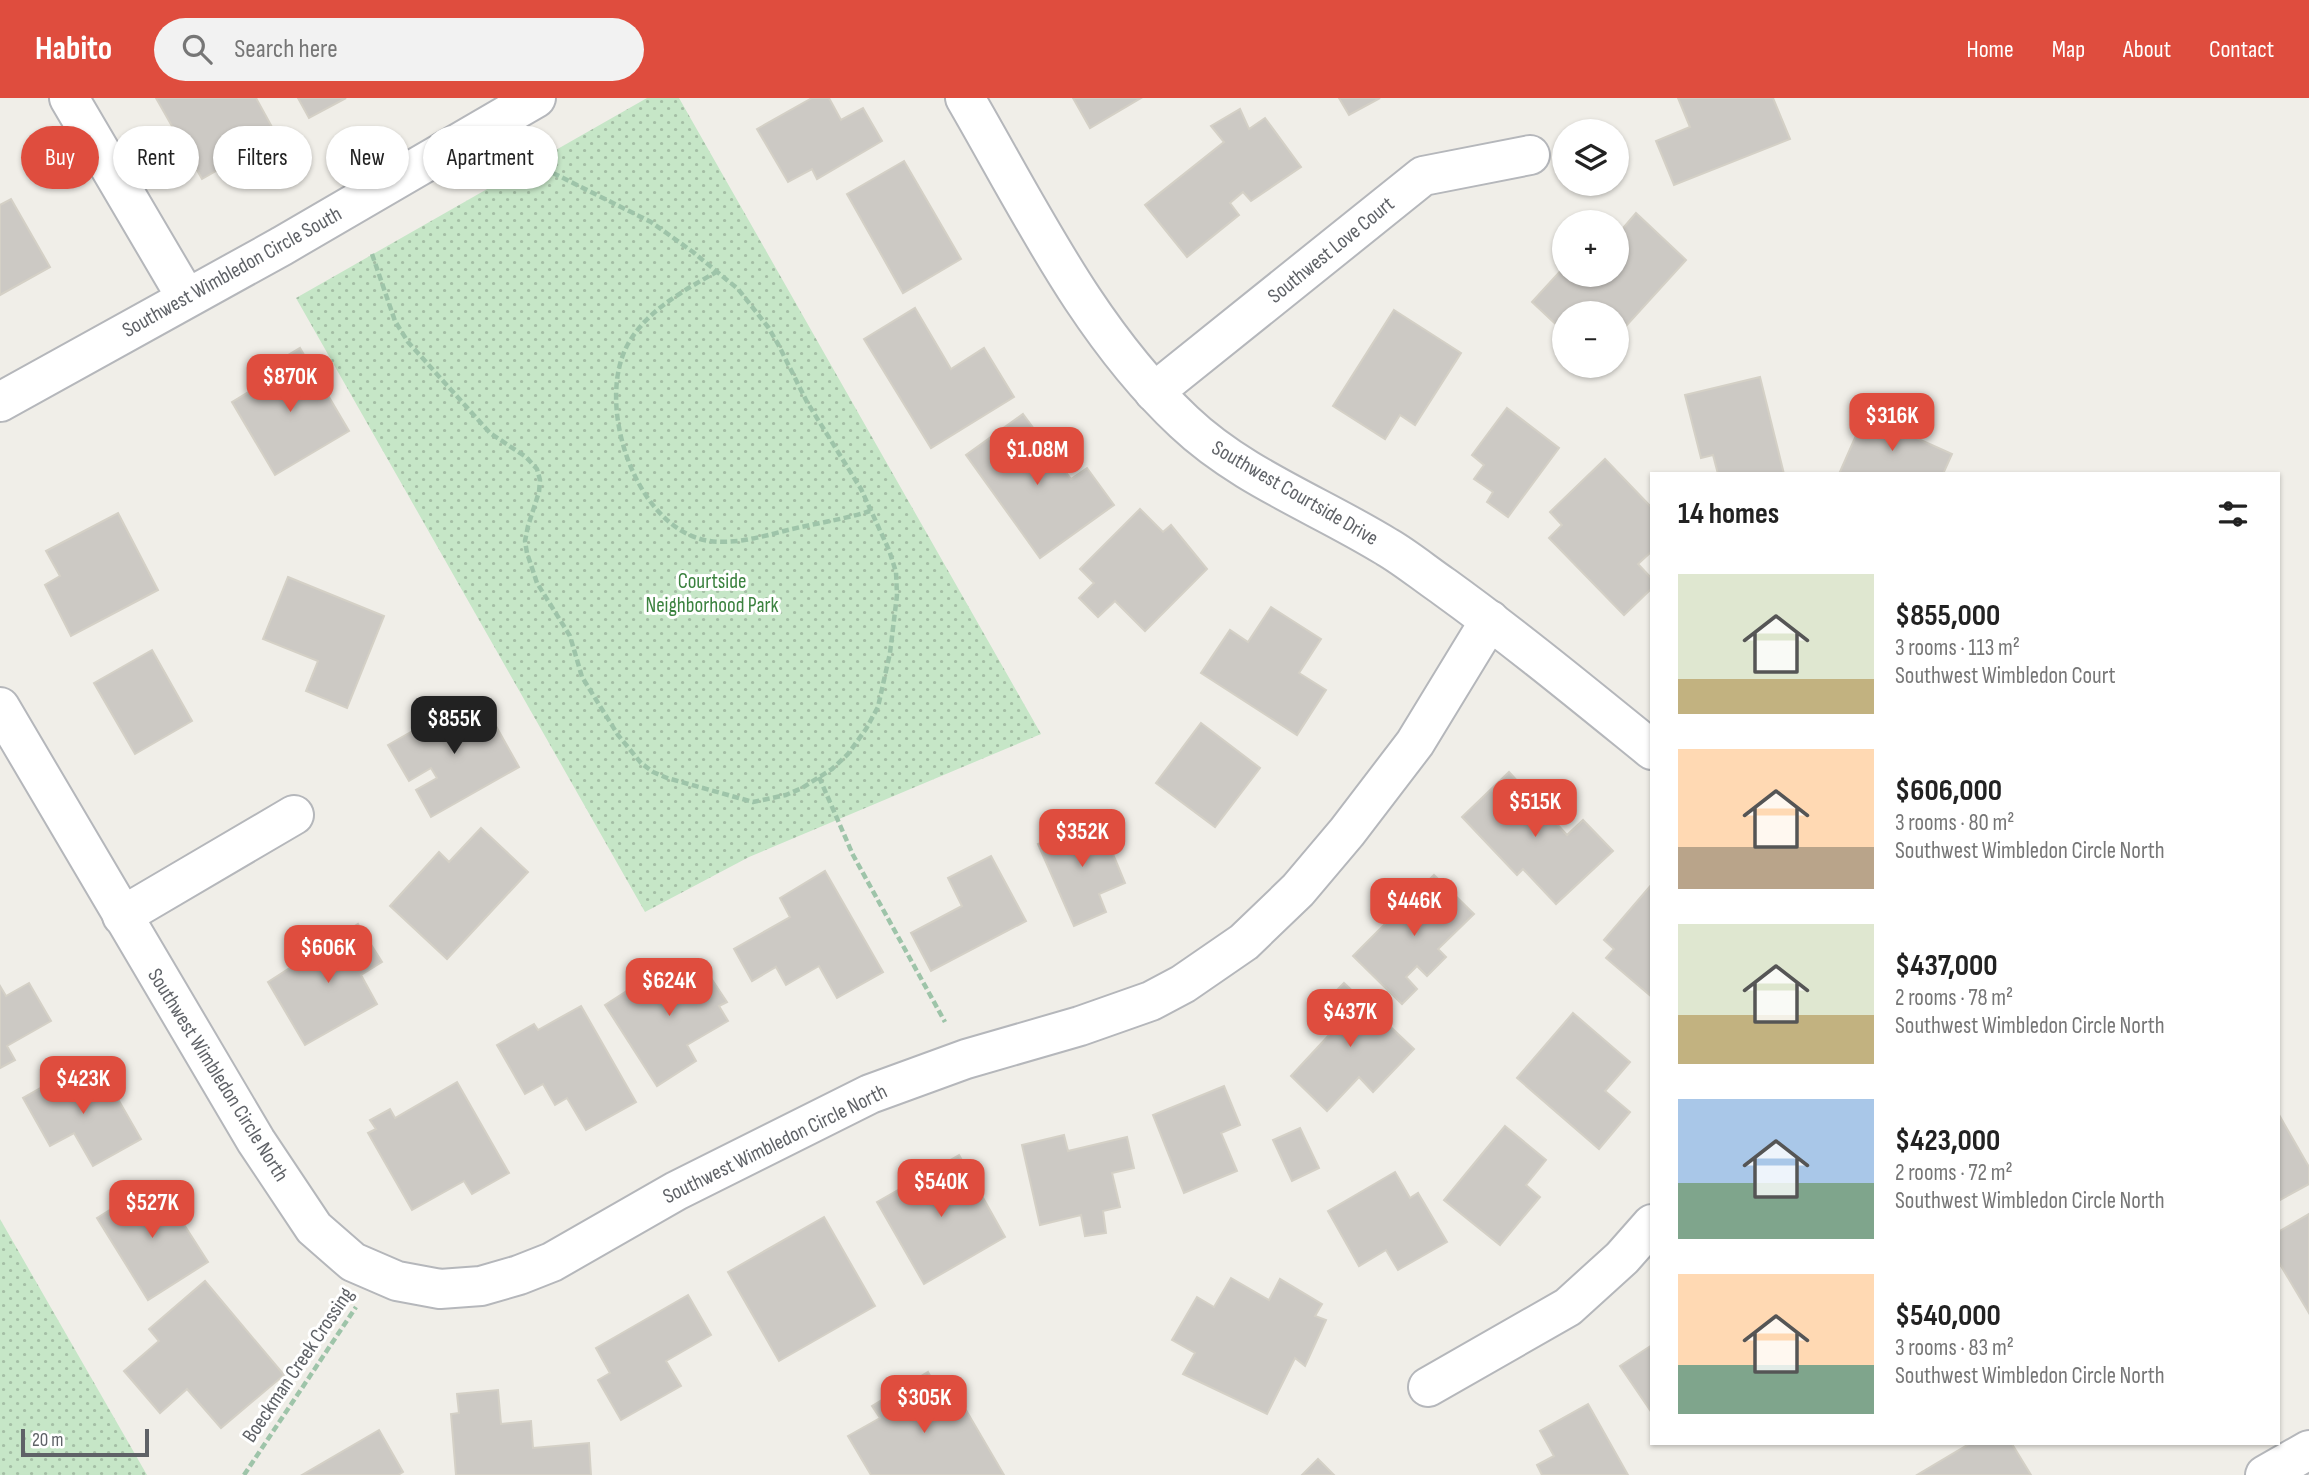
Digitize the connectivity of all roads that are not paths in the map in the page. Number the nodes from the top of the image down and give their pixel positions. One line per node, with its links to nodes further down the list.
1 (69, 98): 5 (street)
2 (536, 98): 5 (street, Southwest Wimbledon Circle South)
3 (965, 98): 6 (street, Southwest Courtside Drive)
4 (1530, 155): 6 (street, Southwest Love Court)
5 (186, 297): 7 (street, Southwest Wimbledon Circle South)
6 (1154, 392): 8 (street, Southwest Courtside Drive)
7 (0, 402)
8 (1490, 620): 10 (street, Southwest Courtside Drive); 12 (street, Southwest Wimbledon Circle North)
9 (0, 707): 12 (street)
10 (1650, 748)
11 (294, 815): 12 (street)
12 (122, 916)
13 (1650, 1226): 14 (street)
14 (1428, 1387)

